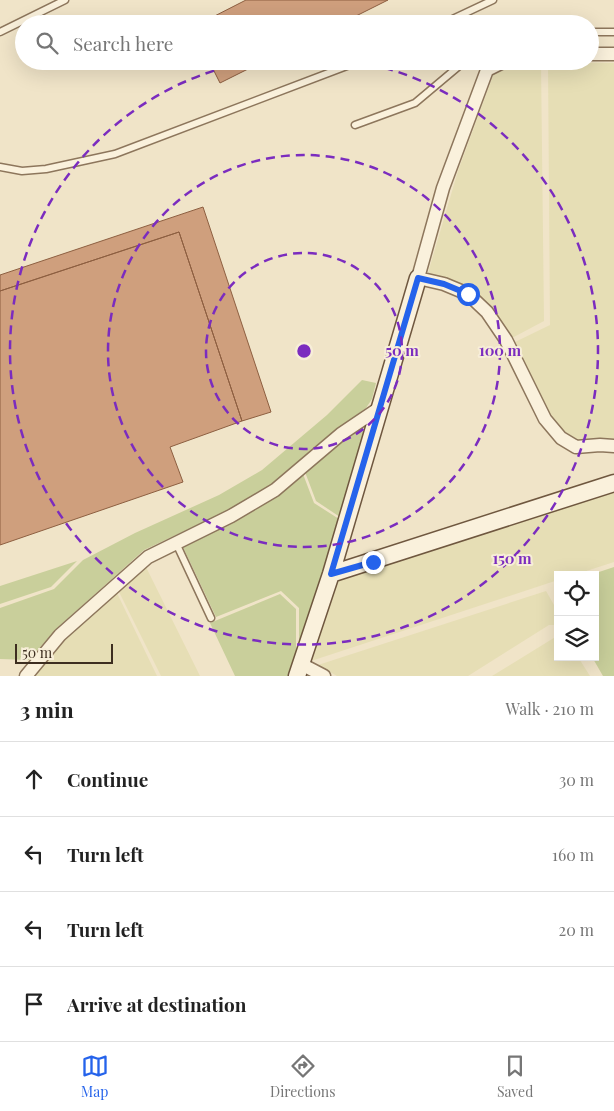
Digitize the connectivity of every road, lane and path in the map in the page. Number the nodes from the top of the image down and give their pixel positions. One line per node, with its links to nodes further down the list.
1 (65, 0): 3 (lane)
2 (493, 0): 4 (lane)
3 (35, 15)
4 (461, 15)
5 (15, 25): 6 (lane)
6 (0, 32)
7 (599, 32): 8 (lane)
8 (614, 32)
9 (599, 54): 10 (street)
10 (614, 54)
11 (336, 70): 15 (lane)
12 (454, 70): 14 (lane)
13 (487, 70): 16 (street)
14 (356, 125)
15 (0, 167)
16 (418, 278): 17 (street); 18 (street)
17 (381, 407): 20 (street); 21 (street)
18 (614, 446)
19 (614, 483): 21 (street)
20 (176, 543): 22 (lane); 24 (street)
21 (331, 574): 23 (street)
22 (211, 618)
23 (299, 670): 25 (street)
24 (26, 676)
25 (324, 676)

